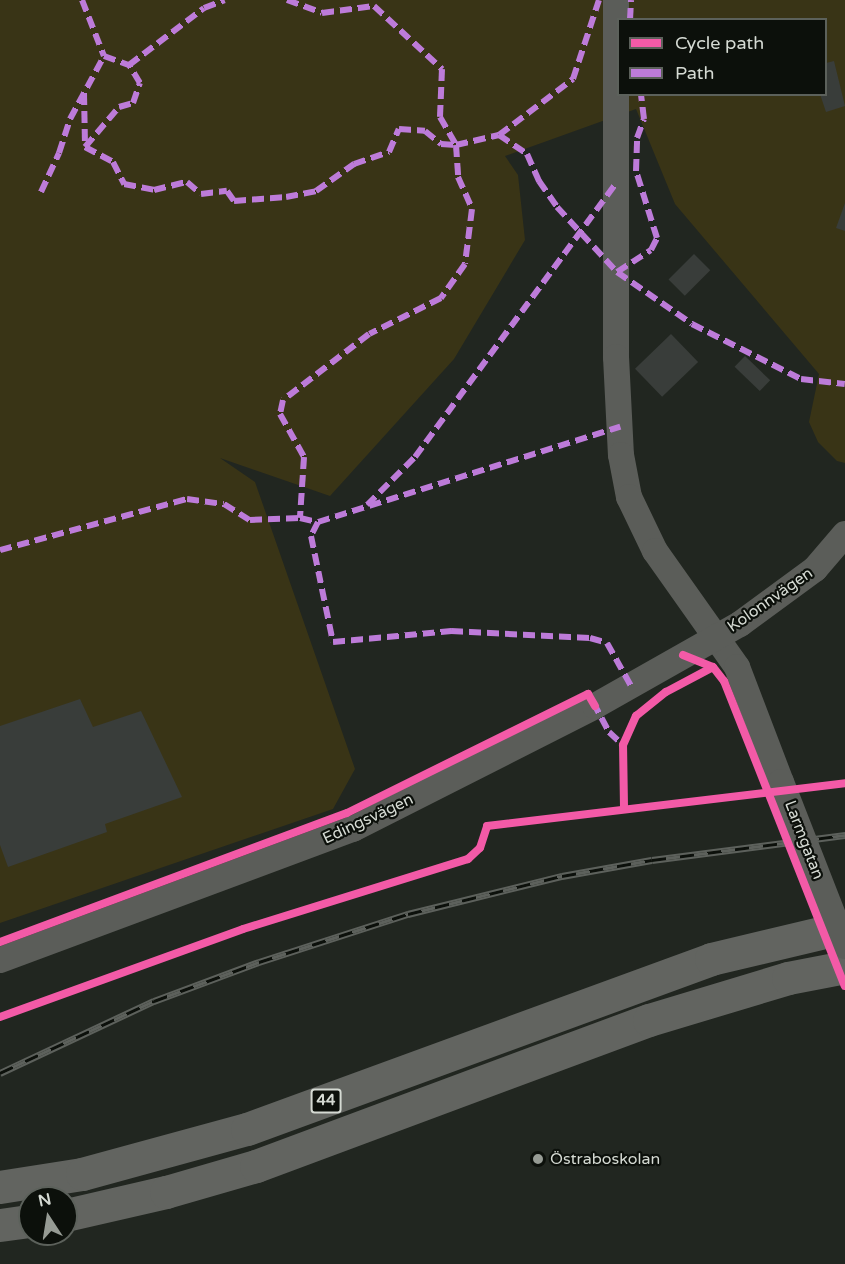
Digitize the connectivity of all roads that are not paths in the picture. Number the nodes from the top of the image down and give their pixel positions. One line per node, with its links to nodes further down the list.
1 (616, 0): 3 (street, Larmgatan)
2 (845, 534): 3 (street, Kolonnvägen)
3 (717, 636): 5 (street, Larmgatan, bridge); 6 (street, Edingsvägen)
4 (845, 927): 8 (highway, 44)
5 (845, 946)
6 (0, 960)
7 (845, 967): 9 (highway, 44)
8 (0, 1186)
9 (78, 1212)
10 (18, 1223): 11 (highway)
11 (0, 1225)

